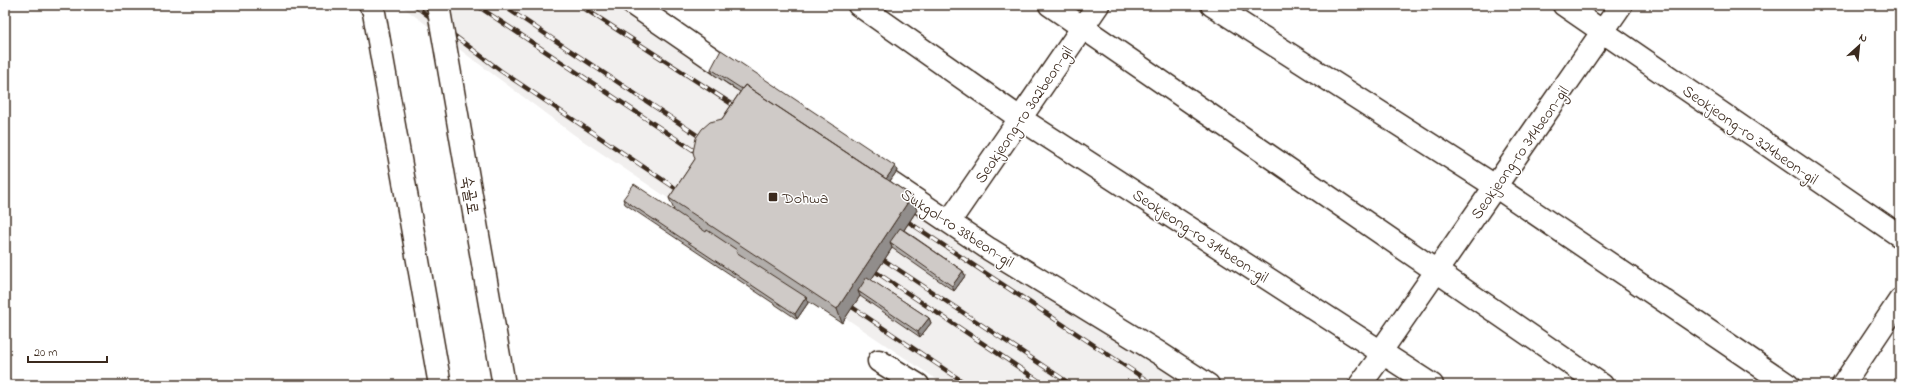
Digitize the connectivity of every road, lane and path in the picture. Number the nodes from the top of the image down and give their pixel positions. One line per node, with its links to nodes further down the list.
1 (370, 5): 22 (main road)
2 (438, 5): 23 (main road, 숙골로, bridge)
3 (634, 5): 12 (main road)
4 (859, 5): 13 (main road, Seokjeong-ro 314beon-gil)
5 (1050, 5): 10 (main road)
6 (1098, 5): 10 (main road, Seokjeong-ro 302beon-gil)
7 (1212, 5): 15 (main road)
8 (1564, 5): 11 (main road)
9 (1621, 5): 11 (main road, Seokjeong-ro 314beon-gil)
10 (1083, 27): 13 (main road, Seokjeong-ro 302beon-gil); 18 (main road)
11 (1602, 31): 15 (main road, Seokjeong-ro 314beon-gil); 17 (main road, Seokjeong-ro 324beon-gil)
12 (758, 91)
13 (1021, 119): 16 (main road, Seokjeong-ro 302beon-gil); 20 (main road, Seokjeong-ro 314beon-gil)
14 (870, 168): 16 (main road, Sukgol-ro 38beon-gil)
15 (1495, 186): 18 (main road, Seokjeong-ro 314beon-gil); 29 (main road)
16 (949, 222): 25 (main road, Sukgol-ro 38beon-gil)
17 (1900, 236)
18 (1436, 271): 20 (main road, Seokjeong-ro 314beon-gil); 28 (main road)
19 (1900, 300): 30 (main road)
20 (1381, 351): 26 (main road, Seokjeong-ro 314beon-gil); 27 (main road)
21 (879, 361): 24 (main road)
22 (440, 385)
23 (504, 385)
24 (918, 385)
25 (1208, 385)
26 (1360, 385)
27 (1432, 385)
28 (1602, 385)
29 (1788, 385)
30 (1843, 385)

